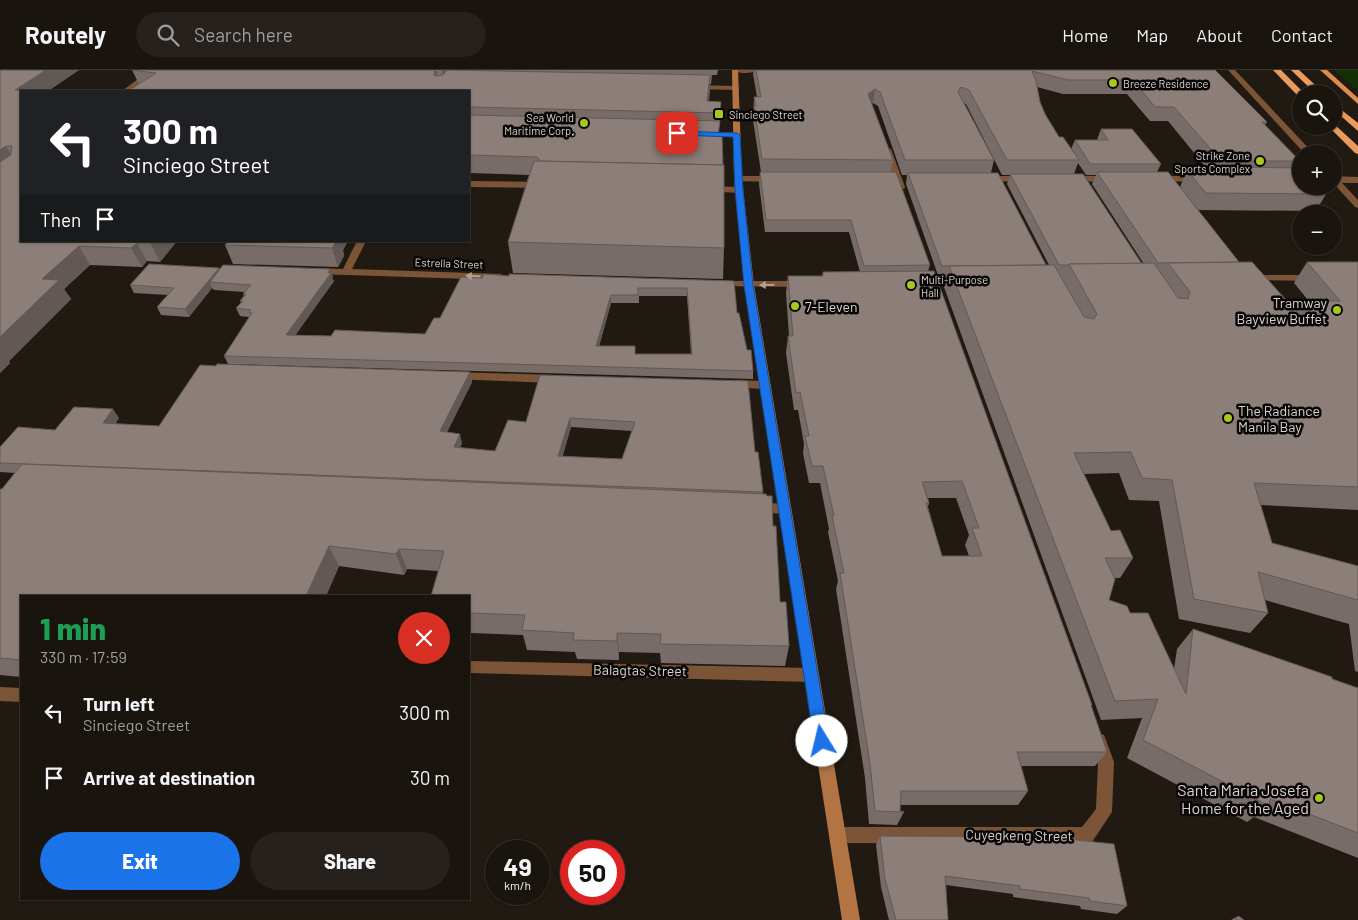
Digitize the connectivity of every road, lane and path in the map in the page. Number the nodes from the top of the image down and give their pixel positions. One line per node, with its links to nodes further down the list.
1 (155, 70): 12 (street)
2 (735, 70): 3 (street); 11 (main road)
3 (755, 70)
4 (1231, 70): 20 (street)
5 (1277, 70): 8 (highway)
6 (1296, 70): 9 (highway)
7 (1323, 70): 13 (main road)
8 (1292, 85)
9 (1312, 85)
10 (686, 87): 11 (street)
11 (736, 88): 17 (main road)
12 (126, 90)
13 (1358, 102)
14 (1342, 113): 15 (highway)
15 (1358, 128)
16 (695, 133): 17 (street)
17 (737, 135): 25 (main road)
18 (1342, 135): 21 (highway)
19 (885, 143): 44 (street)
20 (1302, 145)
21 (1358, 151)
22 (1155, 166): 36 (street)
23 (1078, 171): 30 (street)
24 (995, 175): 27 (street); 28 (street); 39 (street)
25 (738, 179): 26 (street); 43 (main road)
26 (788, 179)
27 (979, 179)
28 (1035, 179)
29 (1064, 179): 30 (street)
30 (1083, 179): 31 (street); 40 (street)
31 (1120, 179)
32 (1147, 179): 36 (street)
33 (1214, 179): 36 (street)
34 (1342, 180): 35 (street)
35 (1358, 180)
36 (1169, 183)
37 (470, 184): 38 (street)
38 (546, 186)
39 (1002, 188)
40 (1089, 188)
41 (1342, 188): 45 (street)
42 (700, 189): 43 (street)
43 (739, 190): 54 (main road)
44 (904, 196)
45 (1358, 204)
46 (361, 242): 48 (street)
47 (306, 271): 48 (street, Estrella Street)
48 (346, 272): 49 (street, Estrella Street, one-way to 48)
49 (513, 277)
50 (1243, 278): 51 (street)
51 (1320, 278)
52 (710, 284): 54 (street)
53 (818, 284): 54 (street, one-way to 54)
54 (749, 285): 58 (main road)
55 (446, 376): 56 (street)
56 (566, 380)
57 (716, 384): 58 (street)
58 (765, 385): 60 (main road)
59 (746, 507): 60 (street)
60 (785, 509): 62 (main road)
61 (470, 667): 62 (street, Balagtas Street)
62 (811, 675): 66 (main road)
63 (0, 694): 64 (street)
64 (20, 696)
65 (1092, 725): 66 (street, Cuyegkeng Street)
66 (837, 835): 67 (main road)
67 (851, 920)

